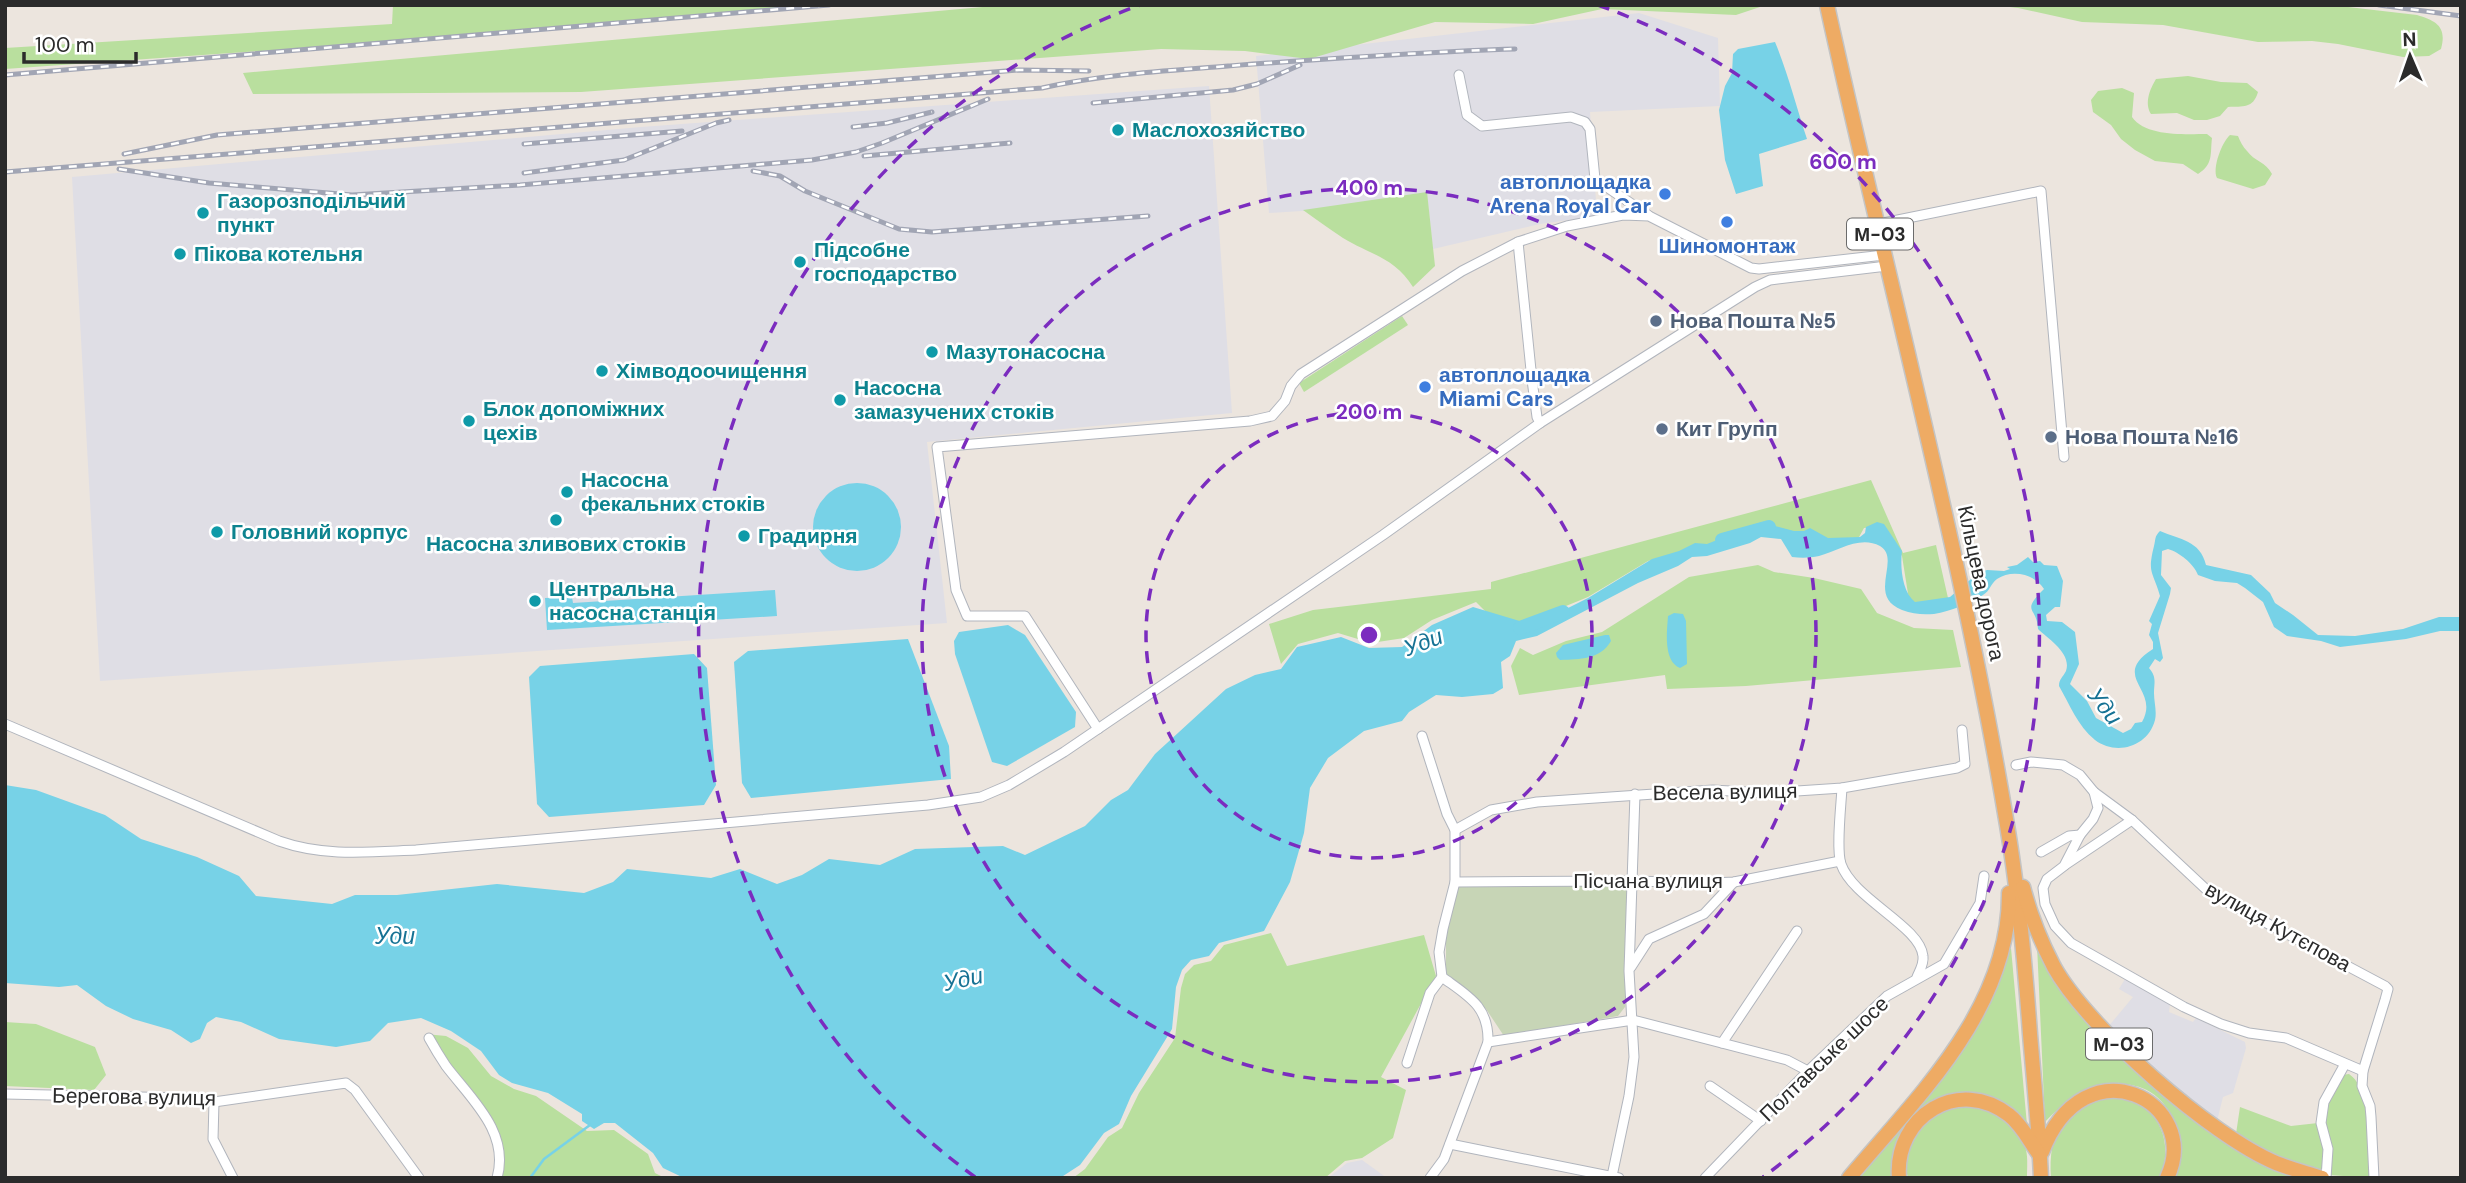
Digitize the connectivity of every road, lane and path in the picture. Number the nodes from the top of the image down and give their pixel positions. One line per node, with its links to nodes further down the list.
1 (1827, 5): 4 (highway, Кільцева дорога / М-03)
2 (1459, 75): 3 (street)
3 (1649, 216): 5 (street); 7 (street)
4 (1878, 224): 6 (highway, Кільцева дорога / М-03); 10 (street)
5 (1518, 242): 9 (street); 12 (street)
6 (1886, 260): 7 (street); 8 (street); 20 (highway, Кільцева дорога / М-03)
7 (1751, 268): 8 (street)
8 (1755, 287): 9 (street)
9 (1540, 423): 12 (street)
10 (2064, 457)
11 (5, 724): 12 (street)
12 (1098, 729)
13 (1962, 730): 16 (street, Весела вулиця)
14 (1422, 736): 21 (street)
15 (2016, 765): 17 (street, вулиця Кутєпова)
16 (1842, 788): 18 (street, Весела вулиця); 24 (street)
17 (2094, 792): 19 (street, вулиця Кутєпова); 22 (street)
18 (1634, 794): 21 (street, Весела вулиця); 27 (street)
19 (2132, 820): 25 (street); 40 (street, вулиця Кутєпова)
20 (2008, 829): 47 (highway, Кільцева дорога / М-03); 54 (highway, М-03); 58 (highway, М-03)
21 (1455, 830): 28 (street)
22 (2080, 835): 23 (street); 25 (street)
23 (2041, 852)
24 (1840, 861): 29 (street, Пісчана вулиця); 33 (street)
25 (2064, 866): 39 (street)
26 (1984, 876): 33 (street, Полтавське шосе)
27 (1631, 881): 28 (street, Пісчана вулиця); 29 (street, Пісчана вулиця); 31 (street)
28 (1455, 882): 32 (street)
29 (1734, 882): 31 (street)
30 (1797, 931): 37 (street)
31 (1629, 971): 34 (street)
32 (1443, 977): 36 (street); 38 (street)
33 (1917, 977): 41 (street, Полтавське шосе)
34 (1633, 1020): 36 (street); 37 (street); 48 (street)
35 (429, 1038): 51 (street)
36 (1488, 1042): 46 (street)
37 (1722, 1043): 41 (street)
38 (1407, 1063)
39 (2345, 1064): 40 (street); 58 (street)
40 (2363, 1071): 59 (street)
41 (1808, 1072): 45 (street, Полтавське шосе)
42 (1710, 1086): 45 (street)
43 (5, 1094): 44 (street, Берегова вулиця)
44 (214, 1102): 49 (street); 50 (street, Берегова вулиця)
45 (1761, 1121): 53 (street, Полтавське шосе)
46 (1450, 1144): 48 (street); 52 (street)
47 (2040, 1157): 55 (highway); 56 (highway, Кільцева дорога / М-03); 57 (highway)
48 (1615, 1177)
49 (233, 1178)
50 (419, 1178)
51 (496, 1178)
52 (1430, 1178)
53 (1705, 1178)
54 (1849, 1178)
55 (1899, 1178)
56 (2041, 1178)
57 (2167, 1178)
58 (2324, 1178)
59 (2374, 1178)

